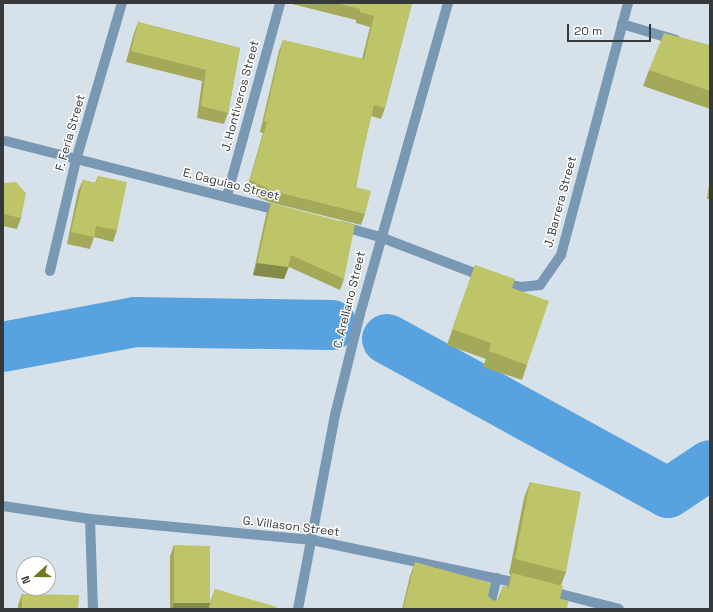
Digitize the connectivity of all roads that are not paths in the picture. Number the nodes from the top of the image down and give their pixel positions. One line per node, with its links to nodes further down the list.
1 (122, 3): 8 (street, F. Feria Street)
2 (280, 3): 9 (street, J. Hontiveros Street)
3 (448, 3): 12 (street, C. Arellano Street)
4 (628, 3): 5 (street, J. Barrera Street)
5 (622, 24): 6 (street); 12 (street, J. Barrera Street)
6 (688, 44)
7 (6, 141): 8 (street, E. Caguiao Street)
8 (76, 160): 9 (street, E. Caguiao Street); 13 (street, F. Feria Street)
9 (227, 196): 10 (street, E. Caguiao Street)
10 (296, 214)
11 (326, 222): 12 (street)
12 (380, 237): 16 (street, C. Arellano Street)
13 (50, 271)
14 (3, 506): 15 (street, G. Villason Street)
15 (90, 519): 16 (street, G. Villason Street); 18 (street)
16 (312, 540): 17 (street, G. Villason Street); 19 (street, C. Arellano Street)
17 (497, 578): 20 (street); 21 (street, G. Villason Street)
18 (93, 609)
19 (298, 609)
20 (489, 609)
21 (619, 609)

